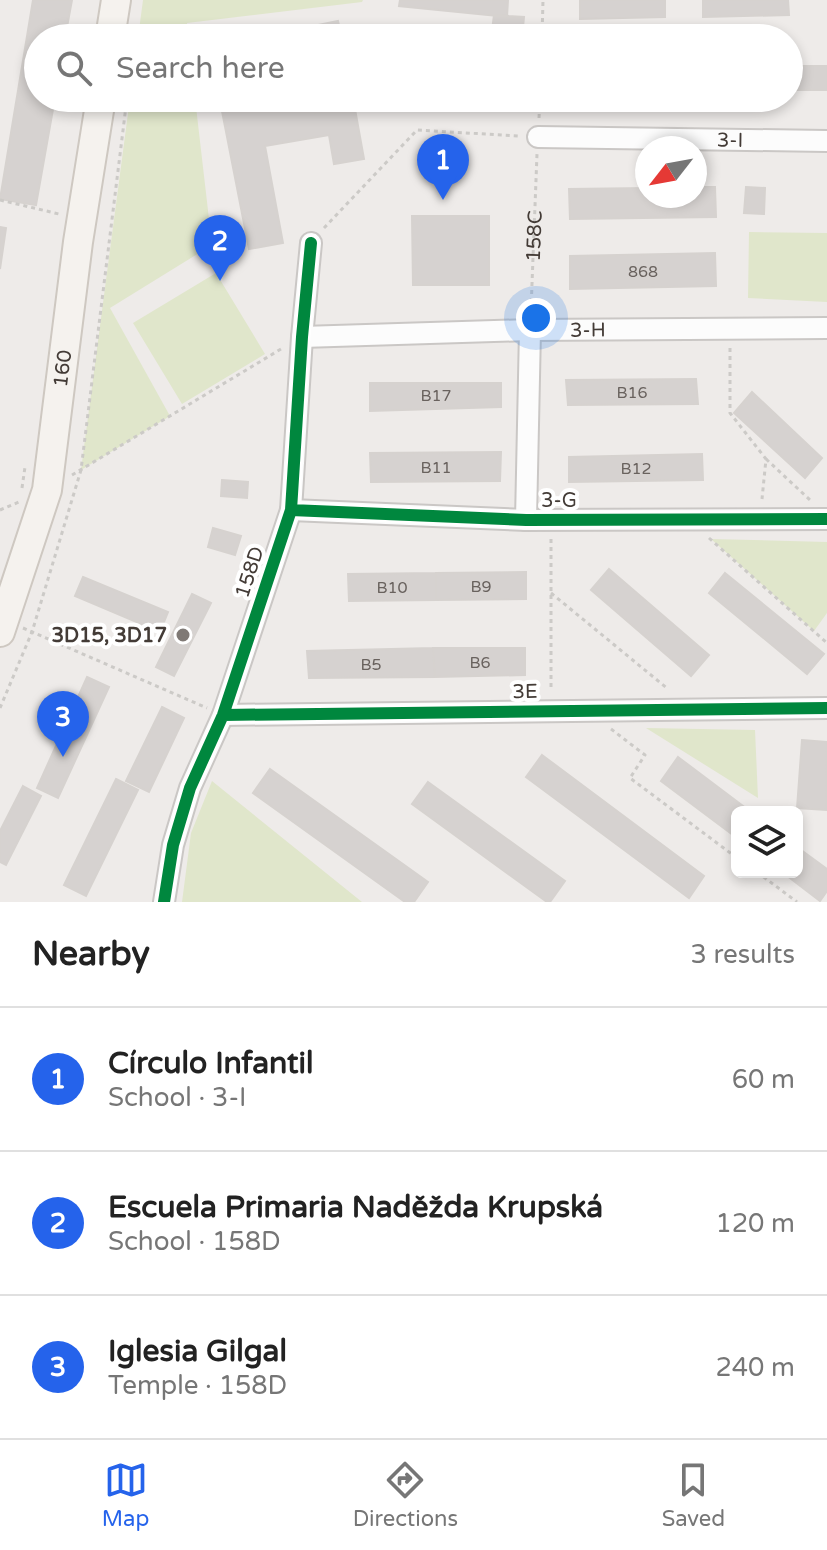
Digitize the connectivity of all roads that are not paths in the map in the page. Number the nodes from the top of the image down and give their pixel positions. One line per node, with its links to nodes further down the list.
1 (116, 0): 2 (main road)
2 (112, 24)
3 (99, 112): 13 (main road, 160)
4 (538, 137): 5 (street, 3-I)
5 (827, 141)
6 (311, 243): 9 (street, 158D)
7 (827, 328): 8 (street, 3-H)
8 (530, 330): 9 (street, 3-H); 12 (street)
9 (302, 337): 10 (street, 158D)
10 (291, 510): 12 (street, 3-G); 15 (street, 158D)
11 (822, 513): 12 (street, 3-G)
12 (526, 520)
13 (3, 626)
14 (827, 708): 15 (street, 3E)
15 (223, 715): 16 (street, 158D)
16 (164, 902)

